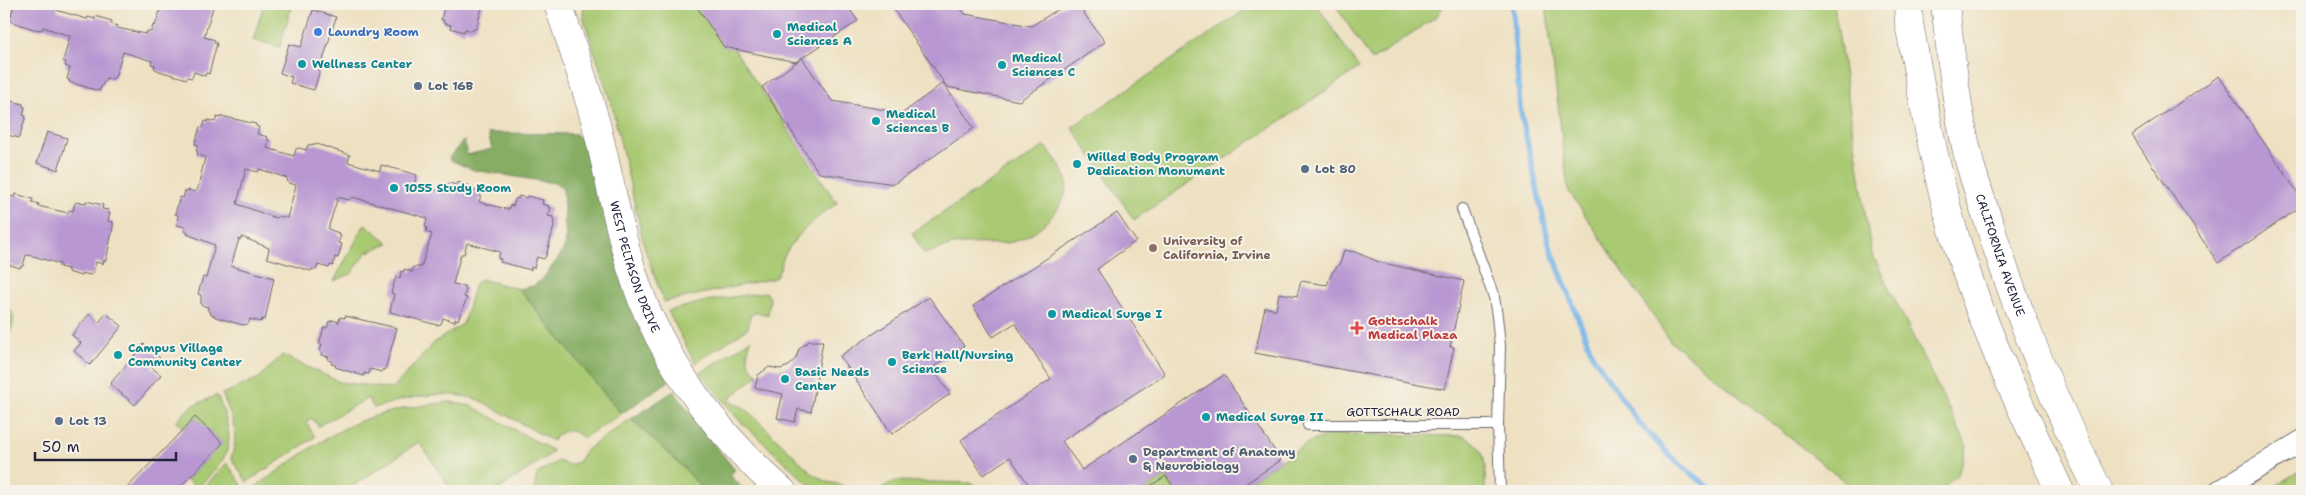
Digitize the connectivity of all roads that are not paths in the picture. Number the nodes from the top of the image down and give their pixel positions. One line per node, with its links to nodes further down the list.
1 (558, 4): 8 (street, WEST PELTASON DRIVE)
2 (1908, 4): 10 (street)
3 (1945, 4): 11 (street, CALIFORNIA AVENUE)
4 (1462, 209): 6 (lane)
5 (1308, 425): 6 (lane, GOTTSCHALK ROAD)
6 (1498, 425): 9 (lane)
7 (2302, 441): 12 (street)
8 (782, 491)
9 (1500, 491)
10 (2060, 491)
11 (2099, 491)
12 (2219, 491)

